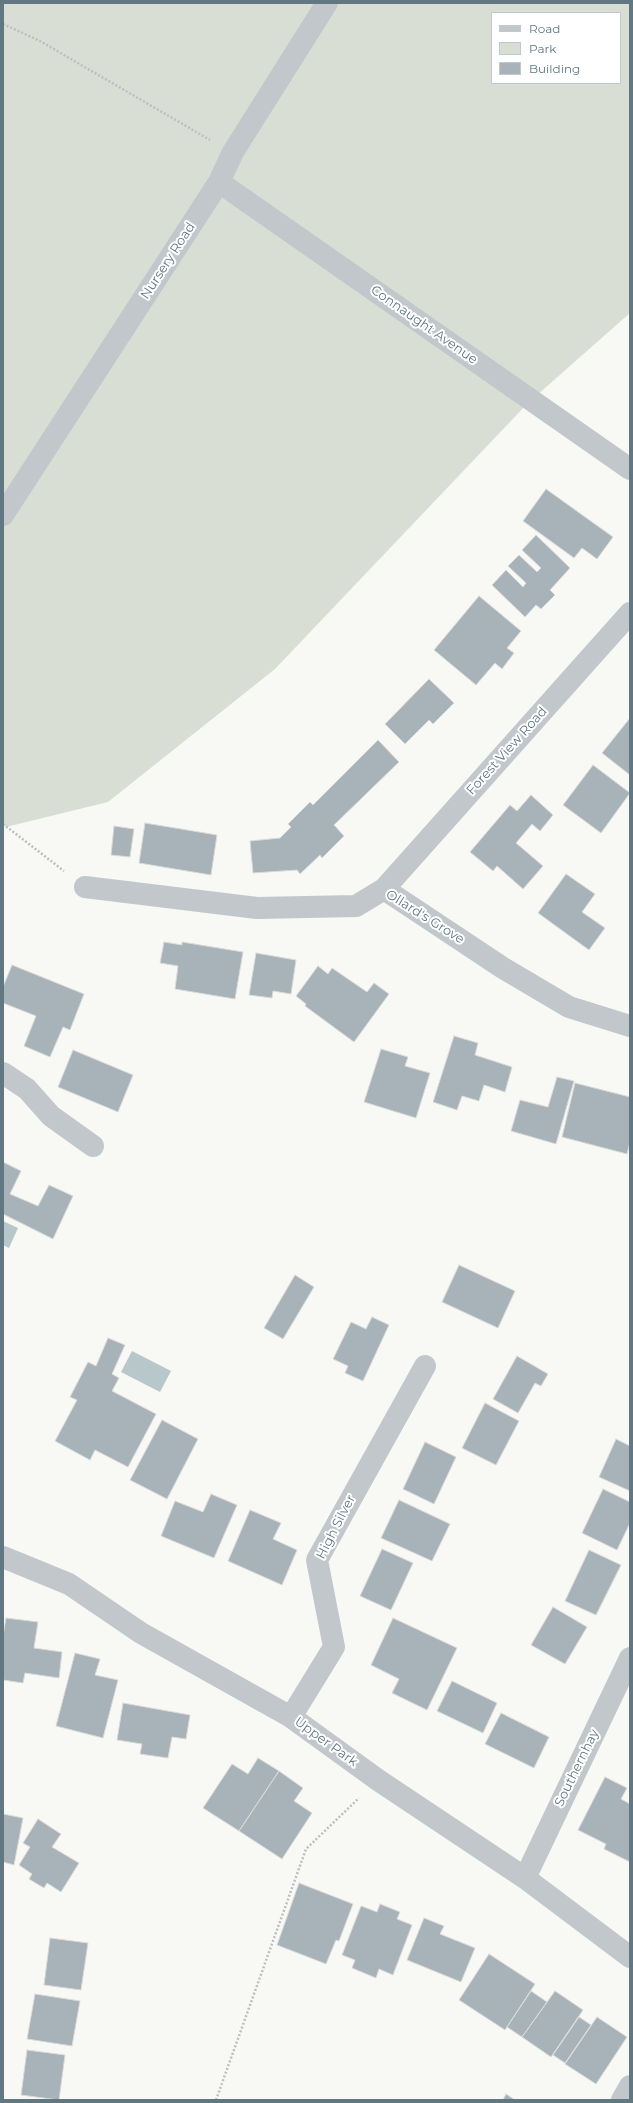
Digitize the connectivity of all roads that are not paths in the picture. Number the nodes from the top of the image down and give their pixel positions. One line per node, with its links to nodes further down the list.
1 (327, 3): 2 (street, Nursery Road)
2 (219, 182): 3 (street, Connaught Avenue); 4 (street, Nursery Road)
3 (630, 468)
4 (3, 515)
5 (630, 613): 7 (street, Forest View Road)
6 (85, 887): 7 (street, Ollard's Grove)
7 (384, 889): 8 (street, Ollard's Grove)
8 (630, 1026)
9 (3, 1073): 10 (street)
10 (93, 1146)
11 (425, 1366): 14 (street, High Silver)
12 (3, 1557): 14 (street, Upper Park)
13 (630, 1658): 15 (street, Southernhay)
14 (291, 1717): 15 (street, Upper Park)
15 (525, 1878): 16 (street, Upper Park)
16 (630, 1957)
17 (630, 2086): 18 (street)
18 (622, 2100)

